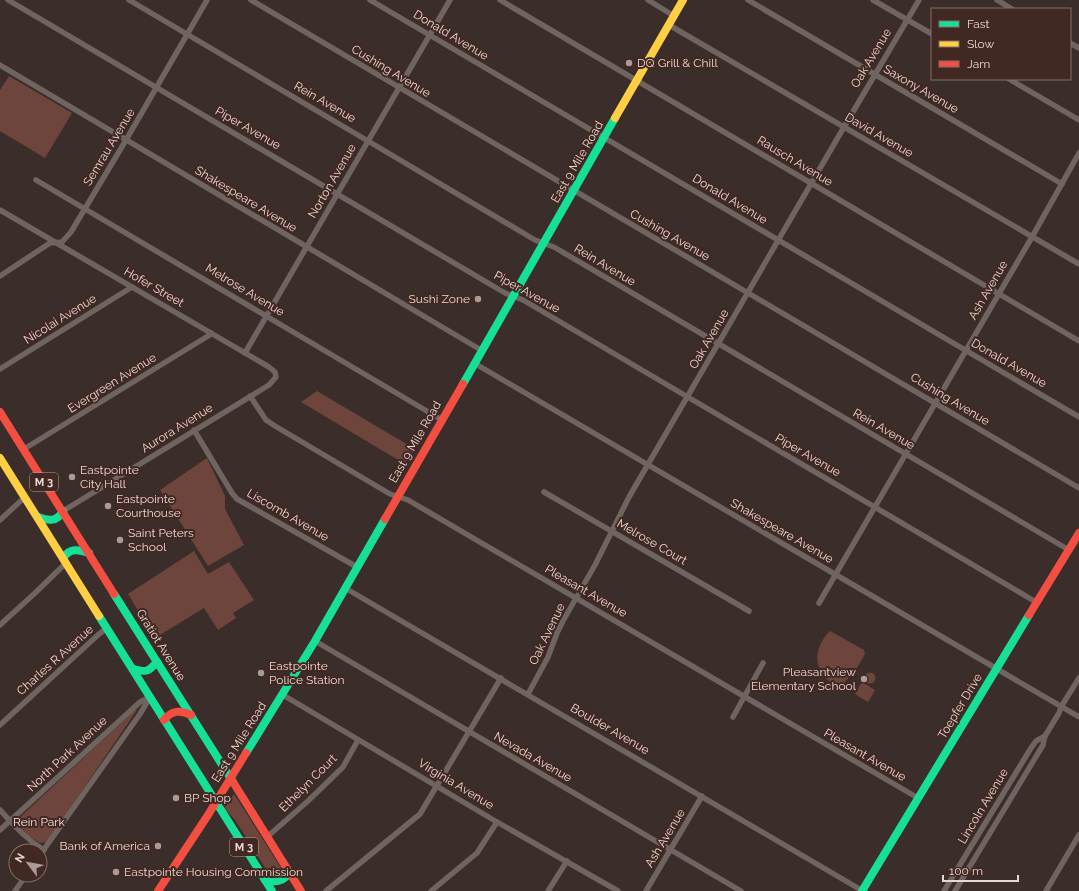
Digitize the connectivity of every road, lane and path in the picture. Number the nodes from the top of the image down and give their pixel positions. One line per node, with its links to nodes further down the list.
1 (8, 0): 25 (street, Piper Avenue)
2 (129, 0): 19 (street, Rein Avenue)
3 (207, 0): 19 (street, Semrau Avenue)
4 (251, 0): 26 (street, Cushing Avenue)
5 (370, 0): 20 (street, Donald Avenue)
6 (450, 0): 20 (street, Norton Avenue)
7 (500, 0): 24 (street, Rausch Avenue)
8 (648, 0): 15 (street)
9 (683, 0): 15 (main road, East 9 Mile Road)
10 (748, 0): 22 (street, Saxony Avenue)
11 (873, 0): 16 (street)
12 (919, 0): 16 (street, Oak Avenue)
13 (997, 0): 14 (street)
14 (1010, 8)
15 (674, 16): 17 (main road, East 9 Mile Road)
16 (907, 20): 18 (street); 22 (street, Oak Avenue)
17 (669, 25): 24 (main road, East 9 Mile Road); 28 (street, David Avenue)
18 (931, 33)
19 (187, 34): 25 (street, Semrau Avenue); 31 (street, Rein Avenue)
20 (430, 35): 26 (street, Norton Avenue); 29 (street, Donald Avenue)
21 (0, 65): 30 (street, Shakespeare Avenue)
22 (875, 74): 28 (street, Oak Avenue); 35 (street, Saxony Avenue)
23 (1011, 80): 27 (street)
24 (638, 81): 29 (main road, East 9 Mile Road); 34 (street, Rausch Avenue)
25 (157, 87): 30 (street, Semrau Avenue); 37 (street, Piper Avenue)
26 (399, 88): 31 (street, Norton Avenue); 36 (street, Cushing Avenue)
27 (1079, 120)
28 (844, 127): 34 (street, Oak Avenue); 40 (street, David Avenue)
29 (605, 138): 36 (main road, East 9 Mile Road); 41 (street, Donald Avenue)
30 (126, 140): 38 (street, Semrau Avenue); 44 (street, Shakespeare Avenue)
31 (368, 141): 37 (street, Norton Avenue); 43 (street, Rein Avenue)
32 (1079, 153): 35 (street, Ash Avenue)
33 (36, 180): 38 (street, Melrose Avenue)
34 (811, 183): 41 (street, Oak Avenue); 49 (street, Rausch Avenue)
35 (1062, 184): 40 (street, Ash Avenue)
36 (573, 191): 43 (main road, East 9 Mile Road); 48 (street, Cushing Avenue)
37 (337, 194): 44 (street, Norton Avenue); 50 (street, Piper Avenue)
38 (85, 208): 42 (street, Semrau Avenue); 51 (street, Melrose Avenue)
39 (0, 210): 42 (street, Hofer Street)
40 (1032, 237): 45 (street, David Avenue); 49 (street, Ash Avenue)
41 (778, 240): 48 (street, Oak Avenue); 56 (street, Donald Avenue)
42 (55, 242): 46 (street, Semrau Avenue); 47 (street, Hofer Street)
43 (543, 243): 50 (main road, East 9 Mile Road); 54 (street, Rein Avenue)
44 (306, 247): 51 (street, Norton Avenue); 55 (street, Shakespeare Avenue)
45 (1079, 264)
46 (0, 276)
47 (132, 287): 52 (street, Hofer Street); 59 (street, Nicolai Avenue)
48 (748, 293): 54 (street, Oak Avenue); 63 (street, Cushing Avenue)
49 (998, 294): 53 (street, Rausch Avenue); 56 (street, Ash Avenue)
50 (513, 295): 55 (main road, East 9 Mile Road); 62 (street, Piper Avenue)
51 (266, 316): 57 (street, Norton Avenue); 66 (street, Melrose Avenue)
52 (211, 333): 57 (street, Hofer Street); 68 (street, Evergreen Avenue)
53 (1079, 341)
54 (718, 344): 62 (street, Oak Avenue); 69 (street, Rein Avenue)
55 (481, 350): 58 (main road, East 9 Mile Road)
56 (966, 350): 63 (street, Ash Avenue); 65 (street, Donald Avenue)
57 (245, 353): 60 (street, Hofer Street)
58 (474, 363): 66 (main road, East 9 Mile Road); 71 (street, Shakespeare Avenue)
59 (0, 369)
60 (261, 389): 61 (street, Aurora Avenue)
61 (250, 396): 67 (street, Aurora Avenue); 74 (street, Pleasant Avenue)
62 (687, 397): 71 (street, Oak Avenue); 76 (street, Piper Avenue)
63 (935, 404): 69 (street, Ash Avenue); 72 (street, Cushing Avenue)
64 (0, 412): 68 (main road, Gratiot Avenue / M 3)
65 (1079, 417)
66 (442, 420): 74 (main road, East 9 Mile Road)
67 (194, 430): 77 (street, Aurora Avenue); 85 (street, Liscomb Avenue)
68 (24, 449): 77 (main road, Gratiot Avenue / M 3)
69 (905, 454): 76 (street, Ash Avenue); 82 (street, Rein Avenue)
70 (1, 463): 75 (main road, M 3)
71 (648, 465): 80 (street, Oak Avenue); 86 (street, Shakespeare Avenue)
72 (1079, 488)
73 (544, 492): 80 (street, Melrose Court)
74 (397, 497): 85 (main road, East 9 Mile Road); 88 (street, Pleasant Avenue)
75 (25, 498): 78 (main road, M 3); 79 (street)
76 (875, 507): 86 (street, Ash Avenue); 89 (street, Piper Avenue)
77 (63, 511): 78 (main road); 83 (main road, Gratiot Avenue / M 3)
78 (38, 517): 84 (main road, M 3)
79 (0, 520)
80 (612, 532): 88 (street, Oak Avenue); 91 (street, Melrose Court)
81 (1079, 533): 82 (main road, Toepfer Drive)
82 (1069, 550): 89 (main road, Toepfer Drive)
83 (89, 553): 84 (main road); 95 (main road, Gratiot Avenue / M 3)
84 (64, 560): 92 (street); 93 (main road, M 3)
85 (357, 567): 87 (main road, East 9 Mile Road)
86 (835, 574): 90 (street, Ash Avenue); 98 (street, Shakespeare Avenue)
87 (345, 588): 94 (main road, East 9 Mile Road); 99 (street, Boulder Avenue)
88 (577, 598): 101 (street, Oak Avenue); 104 (street, Pleasant Avenue)
89 (1036, 602): 98 (main road, Toepfer Drive)
90 (819, 603)
91 (749, 612)
92 (0, 625)
93 (108, 628): 97 (main road, M 3); 110 (street, Charles R Avenue)
94 (315, 641): 102 (main road, East 9 Mile Road); 111 (street, Nevada Avenue)
95 (157, 662): 97 (main road); 106 (main road, Gratiot Avenue / M 3)
96 (763, 663): 104 (street)
97 (133, 669): 103 (main road, M 3)
98 (997, 669): 105 (street, Shakespeare Avenue); 117 (main road, Toepfer Drive)
99 (501, 678): 101 (street, Boulder Avenue); 111 (street)
100 (1079, 678): 105 (street, Lincoln Avenue)
101 (528, 694): 116 (street, Boulder Avenue)
102 (283, 695): 113 (street, Virginia Avenue); 114 (main road, East 9 Mile Road)
103 (150, 697): 109 (main road, M 3); 120 (street, North Park Avenue); 126 (street)
104 (744, 697): 107 (street); 117 (street, Pleasant Avenue)
105 (1061, 707): 108 (street, Shakespeare Avenue); 112 (street, Lincoln Avenue)
106 (190, 715): 109 (main road); 114 (main road, Gratiot Avenue / M 3)
107 (733, 717)
108 (1079, 717)
109 (164, 720): 118 (main road, M 3)
110 (0, 725)
111 (469, 732): 115 (street); 127 (street, Nevada Avenue)
112 (1045, 736): 141 (street, Lincoln Avenue); 142 (street, Lincoln Avenue)
113 (358, 740): 115 (street, Virginia Avenue); 124 (street, Ethelyn Court)
114 (230, 779): 118 (main road, East 9 Mile Road); 124 (main road, Gratiot Avenue / M 3)
115 (437, 786): 121 (street, Virginia Avenue); 134 (street)
116 (702, 796): 127 (street, Ash Avenue); 140 (street, Boulder Avenue)
117 (918, 798): 140 (main road, Toepfer Drive)
118 (216, 802): 130 (main road, M 3); 131 (main road, East 9 Mile Road)
119 (0, 810): 120 (street)
120 (10, 821): 122 (street, North Park Avenue); 125 (street)
121 (497, 822): 128 (street, Virginia Avenue); 135 (street)
122 (0, 830)
123 (1079, 834): 143 (street)
124 (267, 837): 129 (main road, Gratiot Avenue / M 3)
125 (32, 843)
126 (48, 844)
127 (670, 849): 138 (street, Ash Avenue); 139 (street, Nevada Avenue)
128 (566, 861): 136 (street); 137 (street, Virginia Avenue)
129 (289, 873): 130 (main road); 133 (main road, Gratiot Avenue / M 3)
130 (265, 880): 132 (main road, M 3)
131 (158, 891)
132 (272, 891)
133 (301, 891)
134 (326, 891)
135 (431, 891)
136 (548, 891)
137 (618, 891)
138 (646, 891)
139 (741, 891)
140 (863, 891)
141 (944, 891)
142 (955, 891)
143 (1046, 891)

